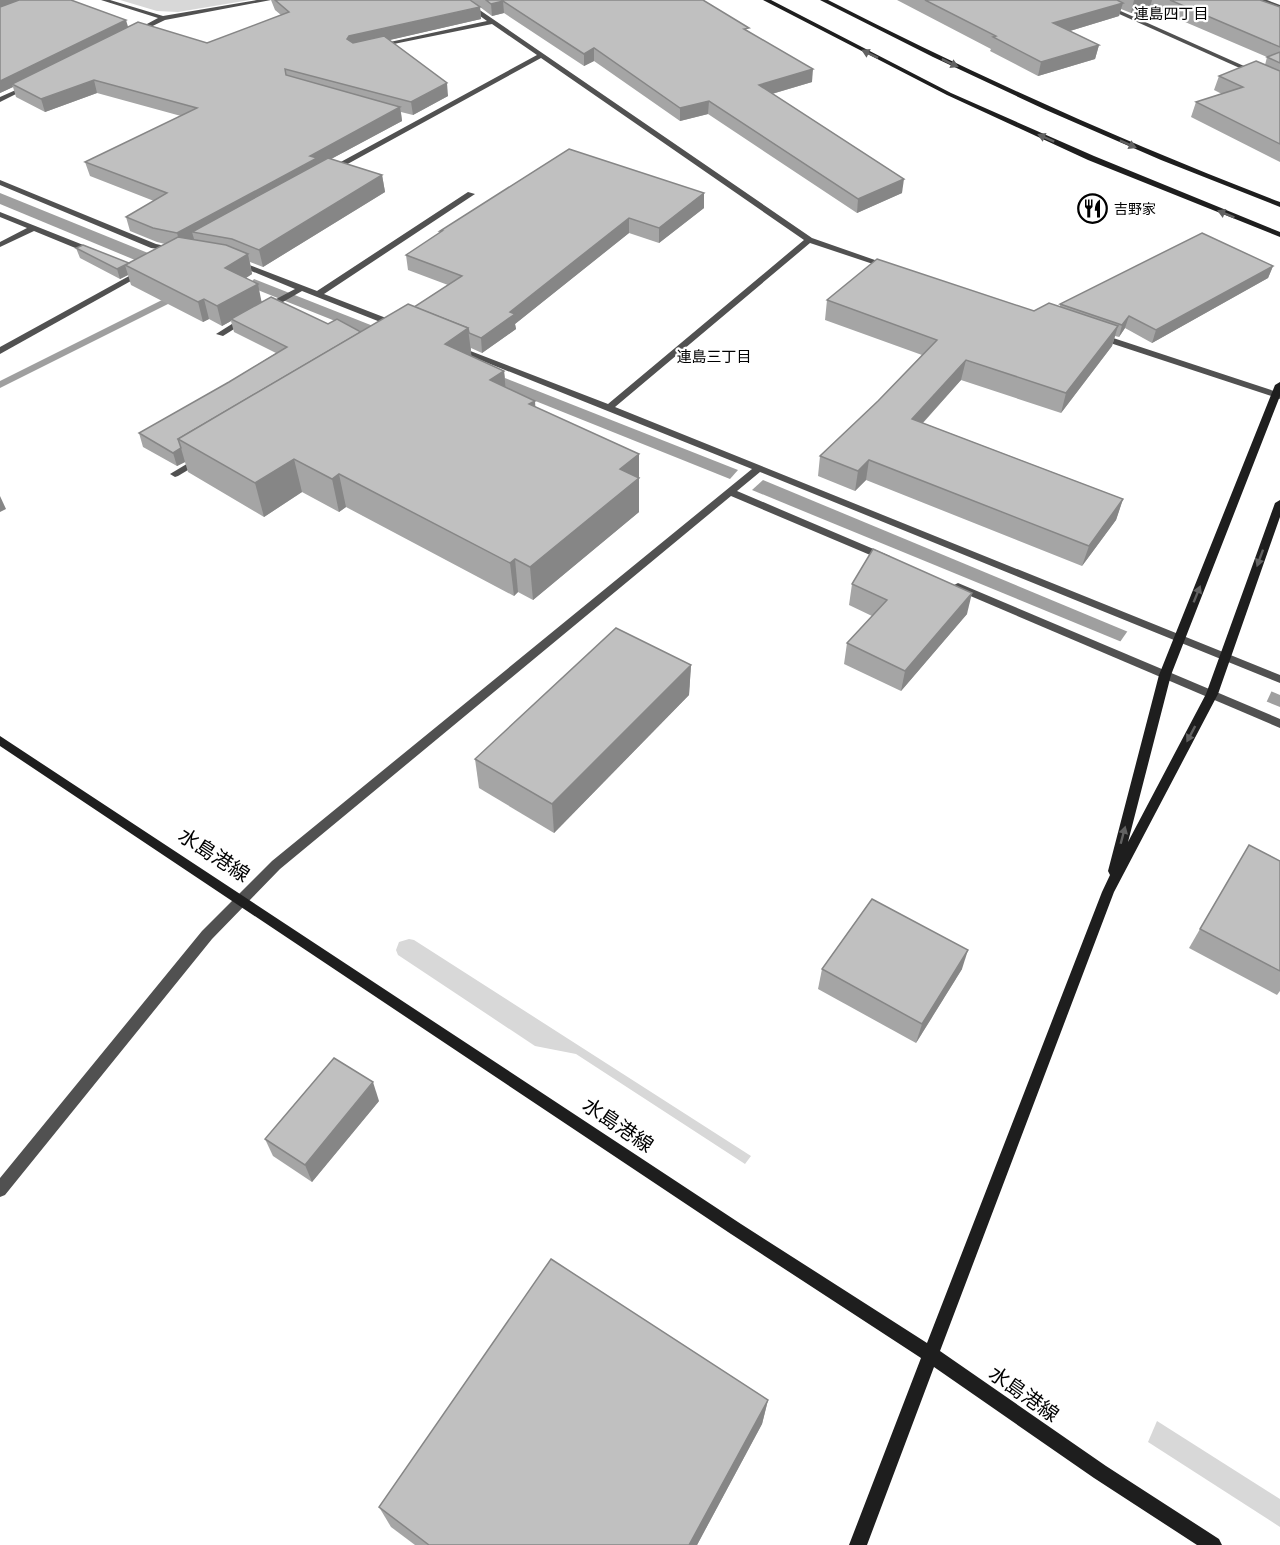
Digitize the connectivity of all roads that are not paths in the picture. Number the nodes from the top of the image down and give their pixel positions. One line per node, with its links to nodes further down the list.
1 (104, 0): 9 (street)
2 (268, 0): 9 (street)
3 (461, 0): 10 (street)
4 (766, 0): 25 (street, one-way to 4)
5 (823, 0): 22 (street, one-way to 22)
6 (1091, 0): 15 (street)
7 (1262, 0): 8 (street)
8 (1280, 7)
9 (164, 18): 11 (street)
10 (492, 22): 12 (street); 13 (street)
11 (133, 33)
12 (377, 46)
13 (540, 56): 18 (street); 26 (street)
14 (41, 80): 16 (street)
15 (1280, 84)
16 (0, 100)
17 (410, 118): 18 (street)
18 (420, 121): 19 (street)
19 (327, 172)
20 (0, 182): 29 (street)
21 (471, 194): 34 (street)
22 (1280, 205)
23 (0, 214): 24 (street)
24 (33, 228): 27 (street); 28 (street)
25 (1280, 236)
26 (809, 240): 32 (street); 41 (street)
27 (0, 245)
28 (99, 254)
29 (168, 257)
30 (223, 259): 33 (street)
31 (132, 268): 39 (street)
32 (899, 270)
33 (302, 288): 34 (street); 36 (street)
34 (318, 294): 35 (street)
35 (400, 327)
36 (220, 333)
37 (1090, 333): 40 (street)
38 (453, 347): 41 (street)
39 (0, 351)
40 (1279, 392): 49 (street, one-way to 40)
41 (609, 408): 43 (street)
42 (205, 456): 44 (street)
43 (758, 469): 45 (street); 49 (street)
44 (175, 474)
45 (730, 492): 47 (street); 57 (street)
46 (1280, 503): 50 (street, one-way to 50)
47 (895, 561)
48 (950, 584): 51 (street)
49 (1177, 643): 50 (street); 51 (street)
50 (1224, 662): 52 (street); 53 (street)
51 (1165, 675): 53 (street); 56 (street, one-way to 51)
52 (1280, 679)
53 (1212, 694): 54 (street); 56 (street, one-way to 56)
54 (1280, 724)
55 (0, 740): 57 (street, 水島港線)
56 (1108, 892): 59 (street)
57 (243, 900): 58 (street); 59 (street, 水島港線)
58 (0, 1190)
59 (930, 1354): 60 (street); 61 (street, 水島港線)
60 (858, 1545)
61 (1214, 1545)

